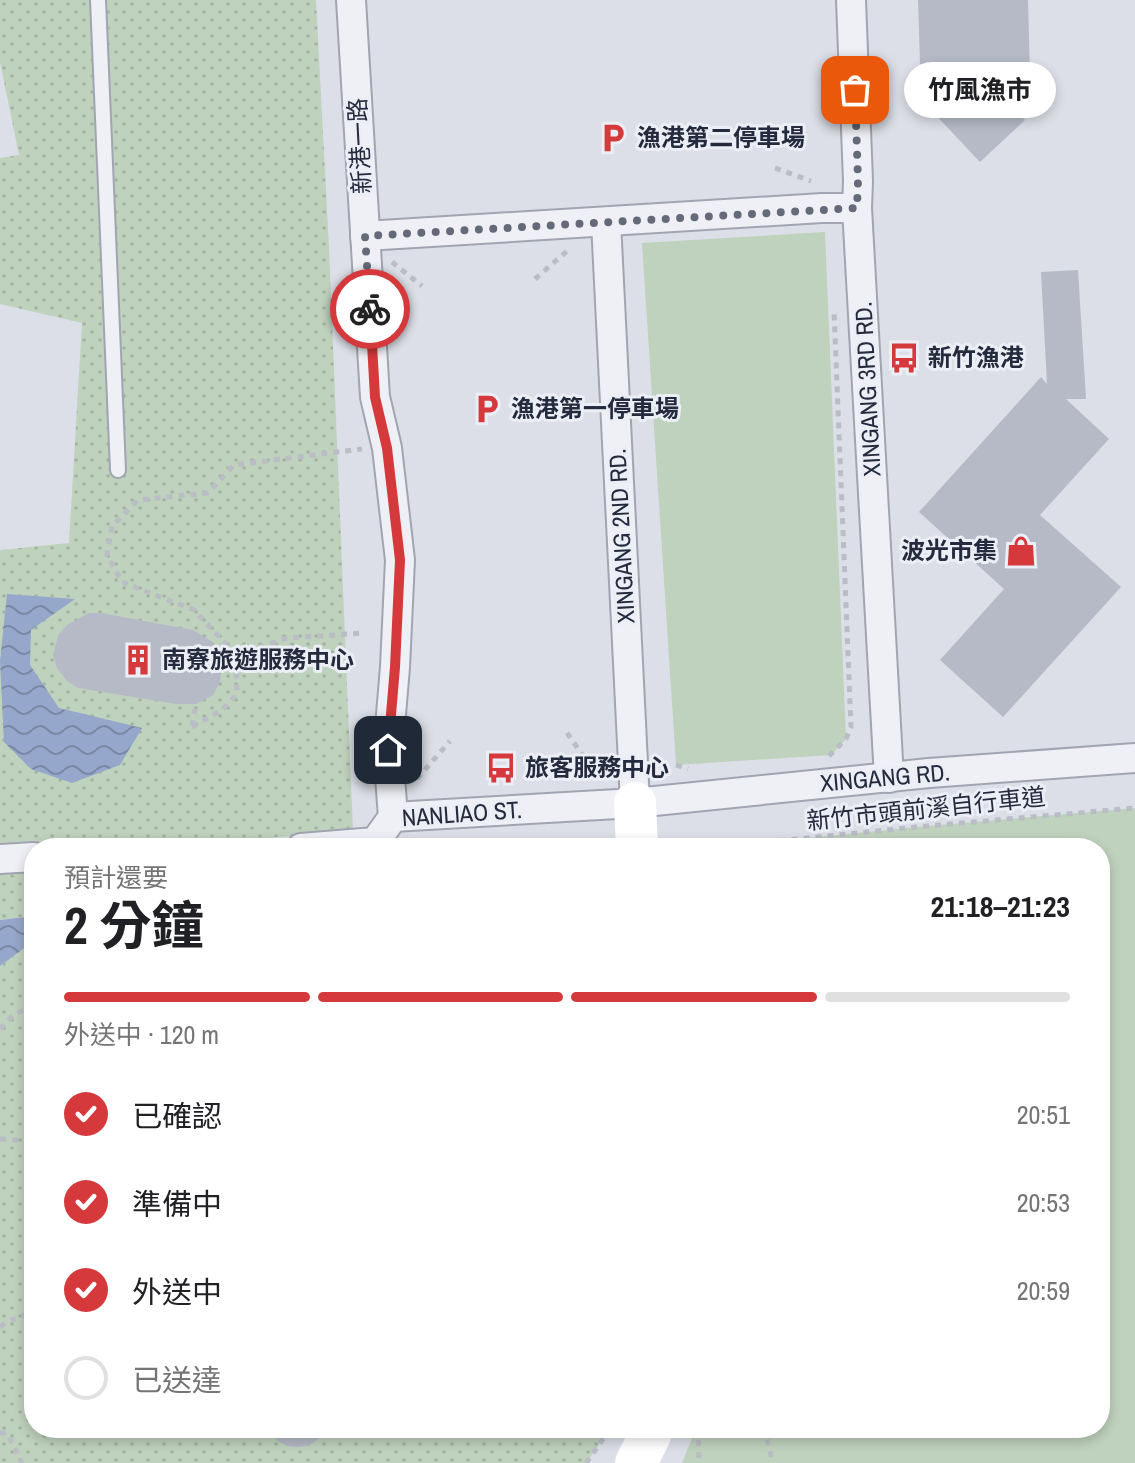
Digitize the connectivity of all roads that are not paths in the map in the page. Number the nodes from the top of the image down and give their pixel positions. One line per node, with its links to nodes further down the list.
1 (98, 0): 7 (lane)
2 (351, 0): 6 (street, 新港一路)
3 (851, 0): 4 (street, XINGANG 3RD RD.)
4 (857, 208): 5 (street); 9 (street, XINGANG 3RD RD.)
5 (606, 222): 6 (street); 10 (street, XINGANG 2ND RD.)
6 (365, 236): 11 (street, 新港一路)
7 (118, 470)
8 (1135, 758): 9 (street, XINGANG RD.)
9 (889, 778): 10 (street, XINGANG RD.)
10 (635, 803): 11 (street, NANLIAO ST.); 13 (street)
11 (393, 817): 12 (street, NANLIAO ST.)
12 (378, 838)
13 (637, 838)
14 (24, 858): 15 (street)
15 (0, 859)
16 (648, 1438): 17 (street)
17 (636, 1463)

